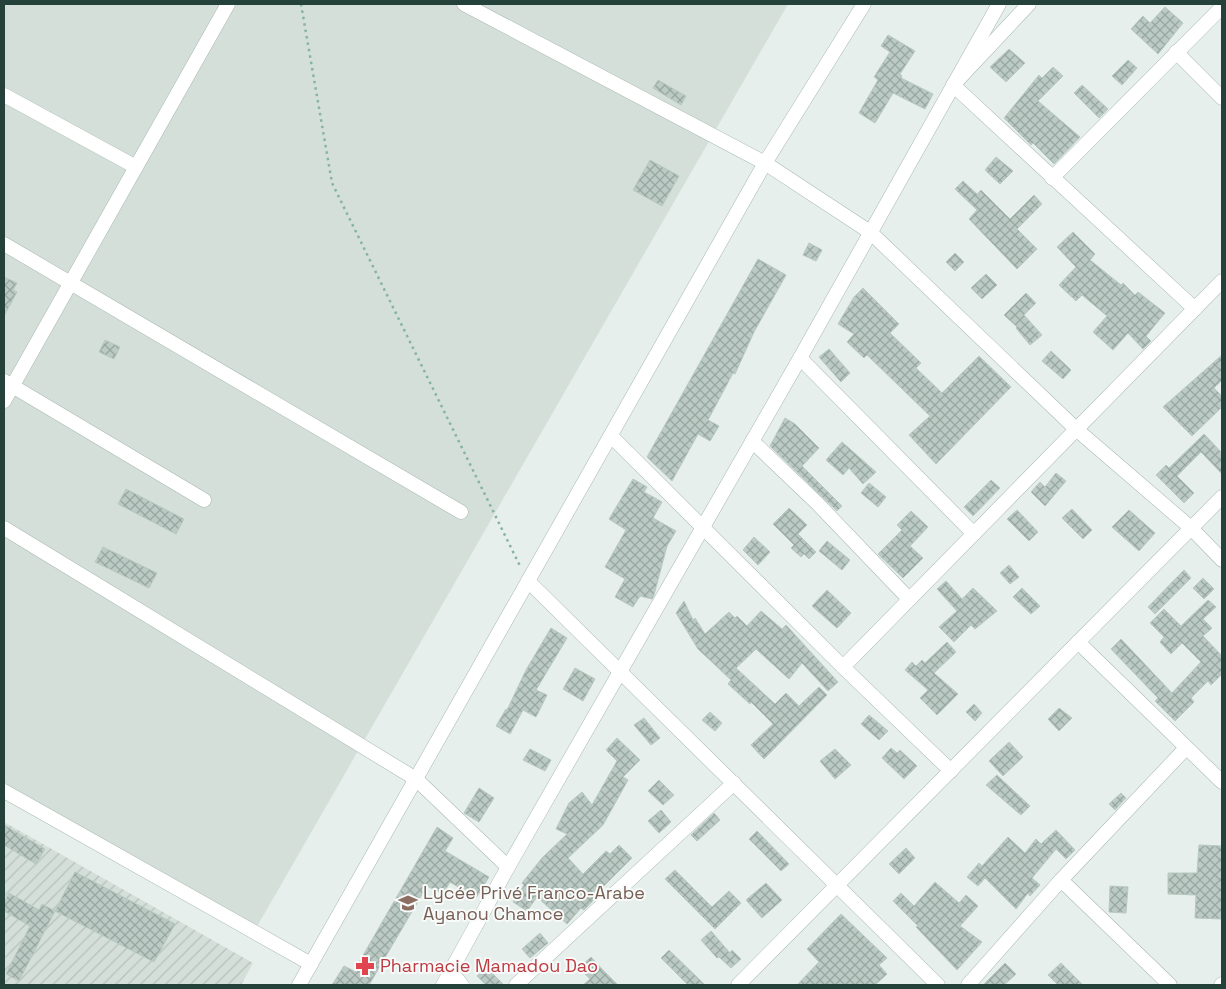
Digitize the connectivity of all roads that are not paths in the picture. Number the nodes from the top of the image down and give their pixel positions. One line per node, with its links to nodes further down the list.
1 (228, 4): 12 (street)
2 (464, 4): 11 (street)
3 (864, 4): 11 (street)
4 (1000, 4): 8 (street)
5 (1029, 4): 8 (street)
6 (1222, 7): 7 (street)
7 (1176, 52): 10 (street); 13 (street)
8 (953, 85): 13 (street); 14 (street)
9 (4, 95): 12 (street)
10 (1222, 98)
11 (765, 163): 14 (street); 23 (street)
12 (136, 167): 17 (street)
13 (1052, 178): 18 (street)
14 (870, 232): 19 (street); 22 (street)
15 (4, 244): 17 (street)
16 (1222, 281): 18 (street)
17 (70, 282): 20 (street); 27 (street)
18 (1194, 309): 22 (street)
19 (800, 358): 24 (street); 31 (street)
20 (8, 384): 21 (street); 26 (street)
21 (4, 401)
22 (1076, 429): 30 (street); 31 (street)
23 (611, 436): 28 (street); 33 (street)
24 (752, 441): 28 (street); 34 (street)
25 (1222, 497): 30 (street)
26 (204, 500)
27 (461, 512)
28 (702, 526): 36 (street); 37 (street)
29 (4, 528): 40 (street)
30 (1191, 528): 32 (street); 35 (street)
31 (974, 534): 34 (street)
32 (1222, 560)
33 (528, 581): 37 (street); 40 (street)
34 (909, 599): 36 (street)
35 (1078, 642): 38 (street); 39 (street)
36 (843, 667): 39 (street)
37 (621, 672): 42 (street); 44 (street)
38 (1186, 748): 41 (street); 45 (street)
39 (952, 771): 46 (street)
40 (416, 779): 44 (street); 47 (street)
41 (1222, 782)
42 (734, 783): 46 (street); 52 (street)
43 (4, 791): 47 (street)
44 (508, 867): 48 (street)
45 (1061, 880): 55 (street); 56 (street)
46 (837, 885): 53 (street); 54 (street)
47 (311, 964): 49 (street)
48 (451, 972): 50 (street); 51 (street)
49 (299, 985)
50 (443, 985)
51 (462, 985)
52 (516, 985)
53 (738, 985)
54 (938, 985)
55 (968, 985)
56 (1170, 985)

